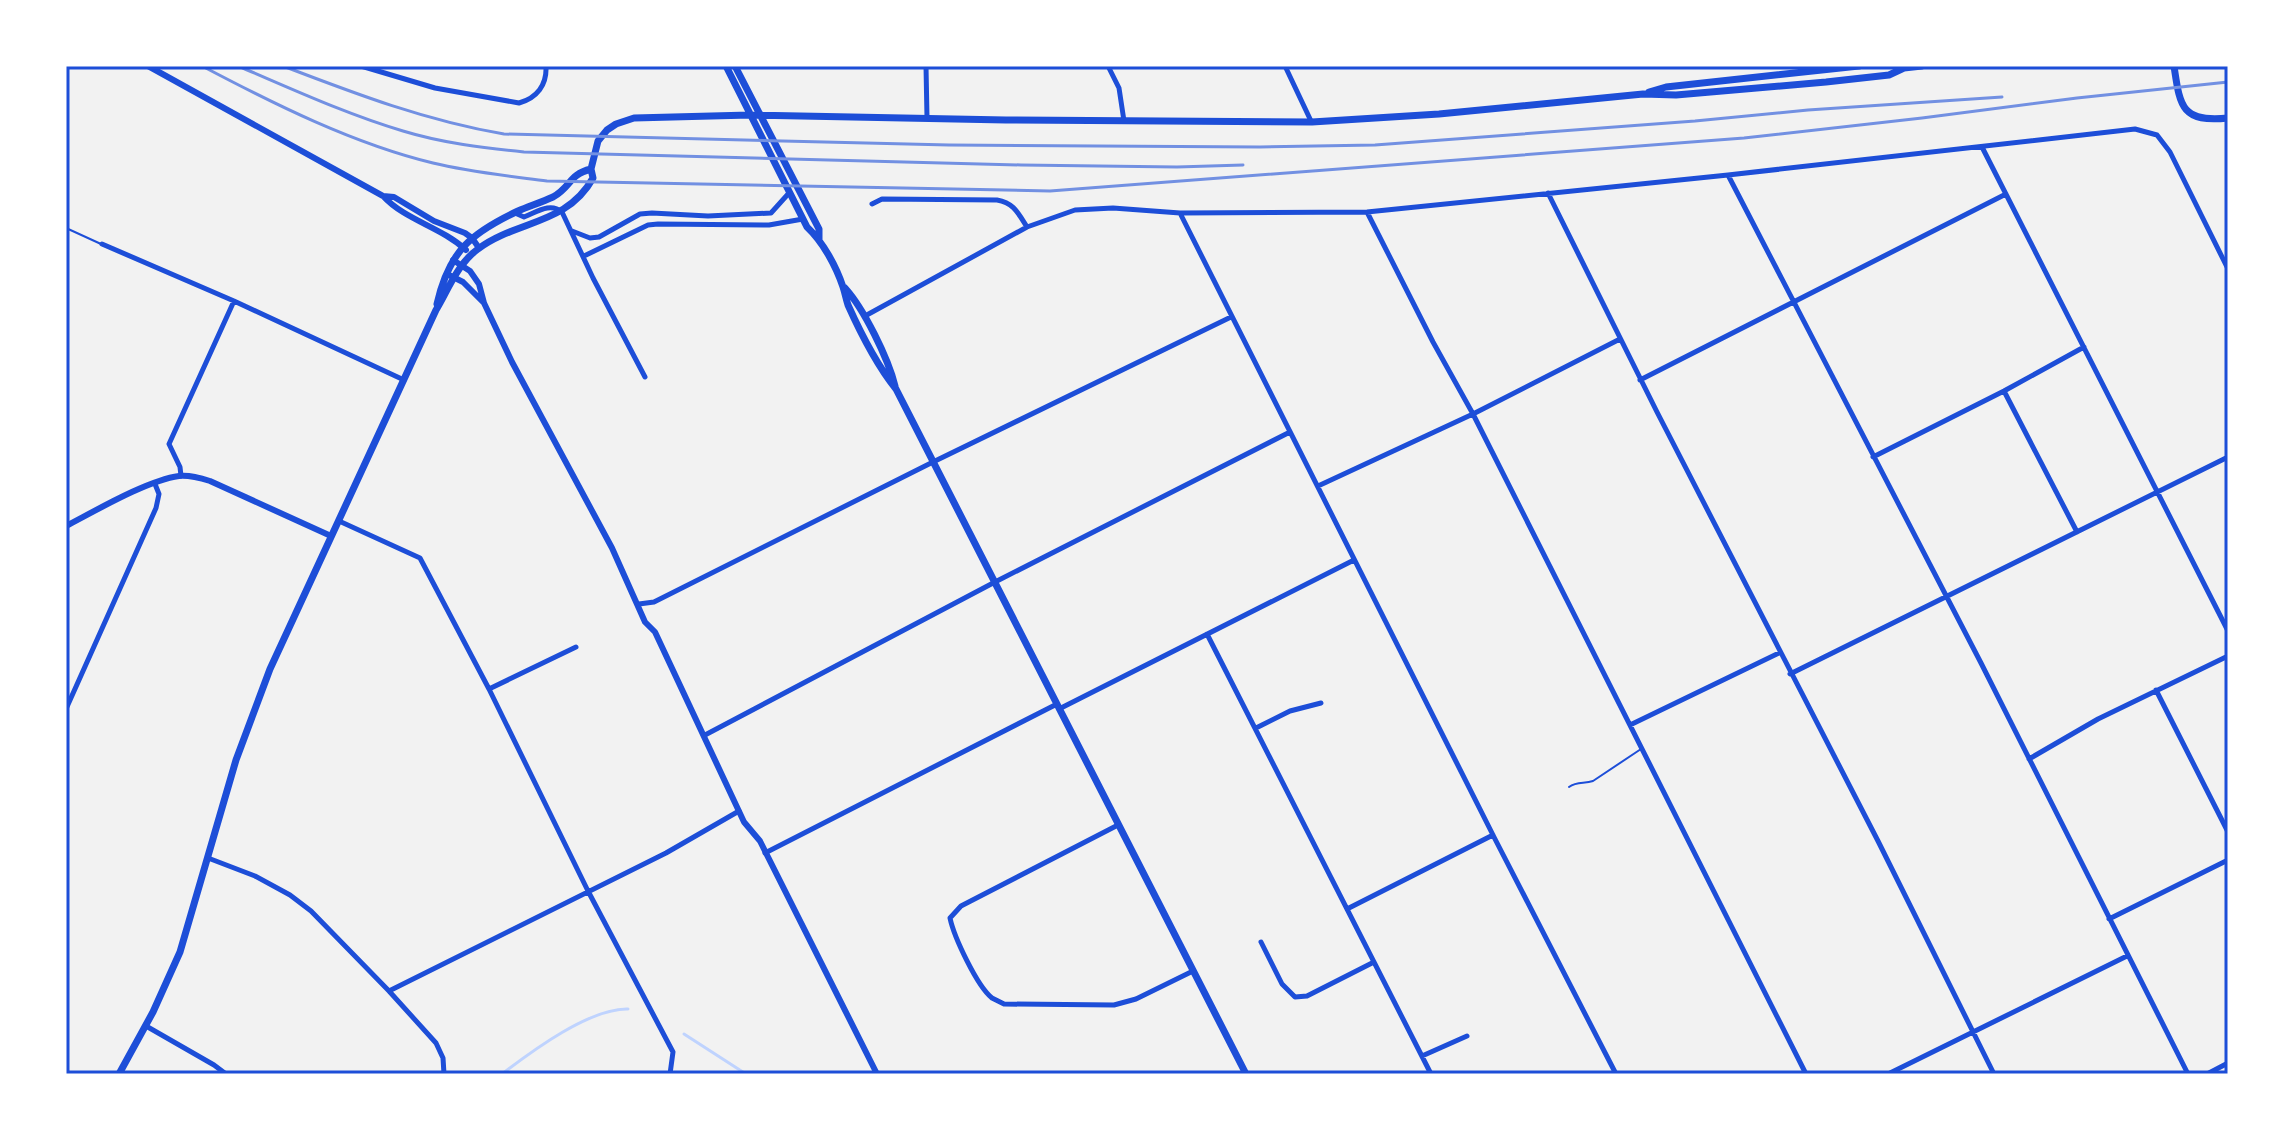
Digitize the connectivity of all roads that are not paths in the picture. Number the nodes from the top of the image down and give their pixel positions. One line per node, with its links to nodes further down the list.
1 (148, 66): 32 (street)
2 (360, 66): 3 (street)
3 (546, 66)
4 (726, 66): 20 (main road)
5 (735, 66): 21 (main road)
6 (926, 66): 23 (street)
7 (1108, 66): 24 (street)
8 (1285, 66): 25 (street)
9 (1795, 66): 16 (main road)
10 (1859, 66): 13 (main road)
11 (1922, 66): 14 (main road)
12 (2174, 66): 22 (main road)
13 (1833, 67): 15 (main road); 17 (main road)
14 (1900, 67): 17 (main road)
15 (1821, 68): 16 (main road); 18 (main road)
16 (1776, 76): 19 (main road)
17 (1837, 80): 18 (main road)
18 (1826, 82): 19 (main road)
19 (1643, 94): 25 (main road)
20 (750, 115): 21 (main road); 27 (main road); 29 (main road)
21 (761, 115): 23 (main road); 43 (main road)
22 (2228, 118)
23 (927, 119): 24 (main road)
24 (1124, 121): 25 (main road)
25 (1312, 122)
26 (1982, 147): 28 (street); 31 (street); 51 (street)
27 (591, 169): 34 (main road); 36 (main road)
28 (1728, 175): 30 (street); 55 (street)
29 (790, 191): 38 (main road); 41 (street)
30 (1548, 193): 35 (street); 59 (street)
31 (2006, 194): 55 (street); 60 (street)
32 (383, 196): 42 (street); 45 (street)
33 (872, 204): 39 (street)
34 (562, 212): 36 (street); 41 (street); 46 (main road)
35 (1367, 212): 37 (street); 66 (street)
36 (515, 213): 42 (main road)
37 (1180, 213): 39 (street); 58 (street)
38 (803, 219): 43 (main road); 48 (street)
39 (1027, 227): 57 (street)
40 (66, 228): 44 (lane)
41 (572, 231): 48 (street)
42 (472, 238): 45 (main road); 46 (street)
43 (819, 239): 53 (main road)
44 (102, 244): 54 (street)
45 (462, 246): 47 (street); 49 (main road)
46 (479, 248): 47 (main road)
47 (471, 255): 50 (main road)
48 (584, 256): 61 (street)
49 (453, 260): 50 (street); 52 (main road)
50 (461, 265): 52 (main road); 56 (street)
51 (2228, 269)
52 (451, 276): 56 (street); 62 (main road)
53 (842, 284): 57 (main road); 64 (main road)
54 (234, 301): 62 (street); 71 (street)
55 (1794, 302): 63 (street); 68 (street)
56 (484, 303): 82 (street)
57 (864, 316): 64 (main road)
58 (1231, 317): 67 (street); 70 (street)
59 (1620, 339): 63 (street); 66 (street)
60 (2084, 347): 65 (street); 74 (street)
61 (645, 377)
62 (404, 380): 75 (main road)
63 (1640, 380): 86 (street)
64 (896, 389): 70 (main road)
65 (2004, 391): 68 (street); 77 (street)
66 (1473, 414): 73 (street); 94 (street)
67 (1290, 432): 73 (street); 80 (street)
68 (1873, 457): 81 (street)
69 (2228, 457): 74 (street)
70 (933, 462): 80 (main road); 82 (street)
71 (181, 476): 72 (street); 78 (street)
72 (155, 484): 76 (street); 93 (street)
73 (1318, 486): 79 (street)
74 (2157, 492): 77 (street); 83 (street)
75 (339, 521): 78 (main road); 89 (street)
76 (66, 526)
77 (2077, 532): 81 (street)
78 (331, 536): 105 (main road)
79 (1354, 560): 84 (street); 103 (street)
80 (995, 582): 92 (main road); 96 (street)
81 (1944, 596): 88 (street); 98 (street)
82 (639, 604): 96 (street)
83 (2228, 631)
84 (1207, 634): 92 (street); 95 (street)
85 (576, 647): 89 (street)
86 (1779, 653): 88 (street); 94 (street)
87 (2228, 656): 90 (street)
88 (1790, 674): 116 (street)
89 (489, 689): 107 (street)
90 (2156, 690): 98 (street); 102 (street)
91 (1321, 703): 95 (street)
92 (1058, 707): 101 (main road); 104 (street)
93 (66, 709)
94 (1630, 725): 97 (street)
95 (1256, 728): 108 (street)
96 (705, 735): 100 (street)
97 (1642, 749): 99 (lane); 128 (street)
98 (2029, 759): 109 (street)
99 (1569, 787)
100 (739, 811): 104 (street); 107 (street)
101 (1118, 825): 113 (main road); 113 (street)
102 (2228, 832)
103 (1493, 835): 108 (street); 127 (street)
104 (765, 853): 124 (street)
105 (208, 858): 114 (street); 115 (main road)
106 (2228, 860): 109 (street)
107 (588, 891): 114 (street); 123 (street)
108 (1347, 909): 112 (street)
109 (2109, 919): 111 (street)
110 (1261, 942): 112 (street)
111 (2127, 956): 116 (street); 131 (street)
112 (1374, 962): 118 (street)
113 (1193, 971): 125 (main road)
114 (389, 991): 122 (street)
115 (146, 1026): 120 (main road); 121 (street)
116 (1972, 1032): 129 (street); 130 (street)
117 (1467, 1036): 118 (street)
118 (1422, 1056): 126 (street)
119 (2228, 1063): 132 (street)
120 (119, 1074)
121 (226, 1074)
122 (444, 1074)
123 (670, 1074)
124 (877, 1074)
125 (1246, 1074)
126 (1431, 1074)
127 (1616, 1074)
128 (1806, 1074)
129 (1888, 1074)
130 (1994, 1074)
131 (2188, 1074)
132 (2207, 1074)

